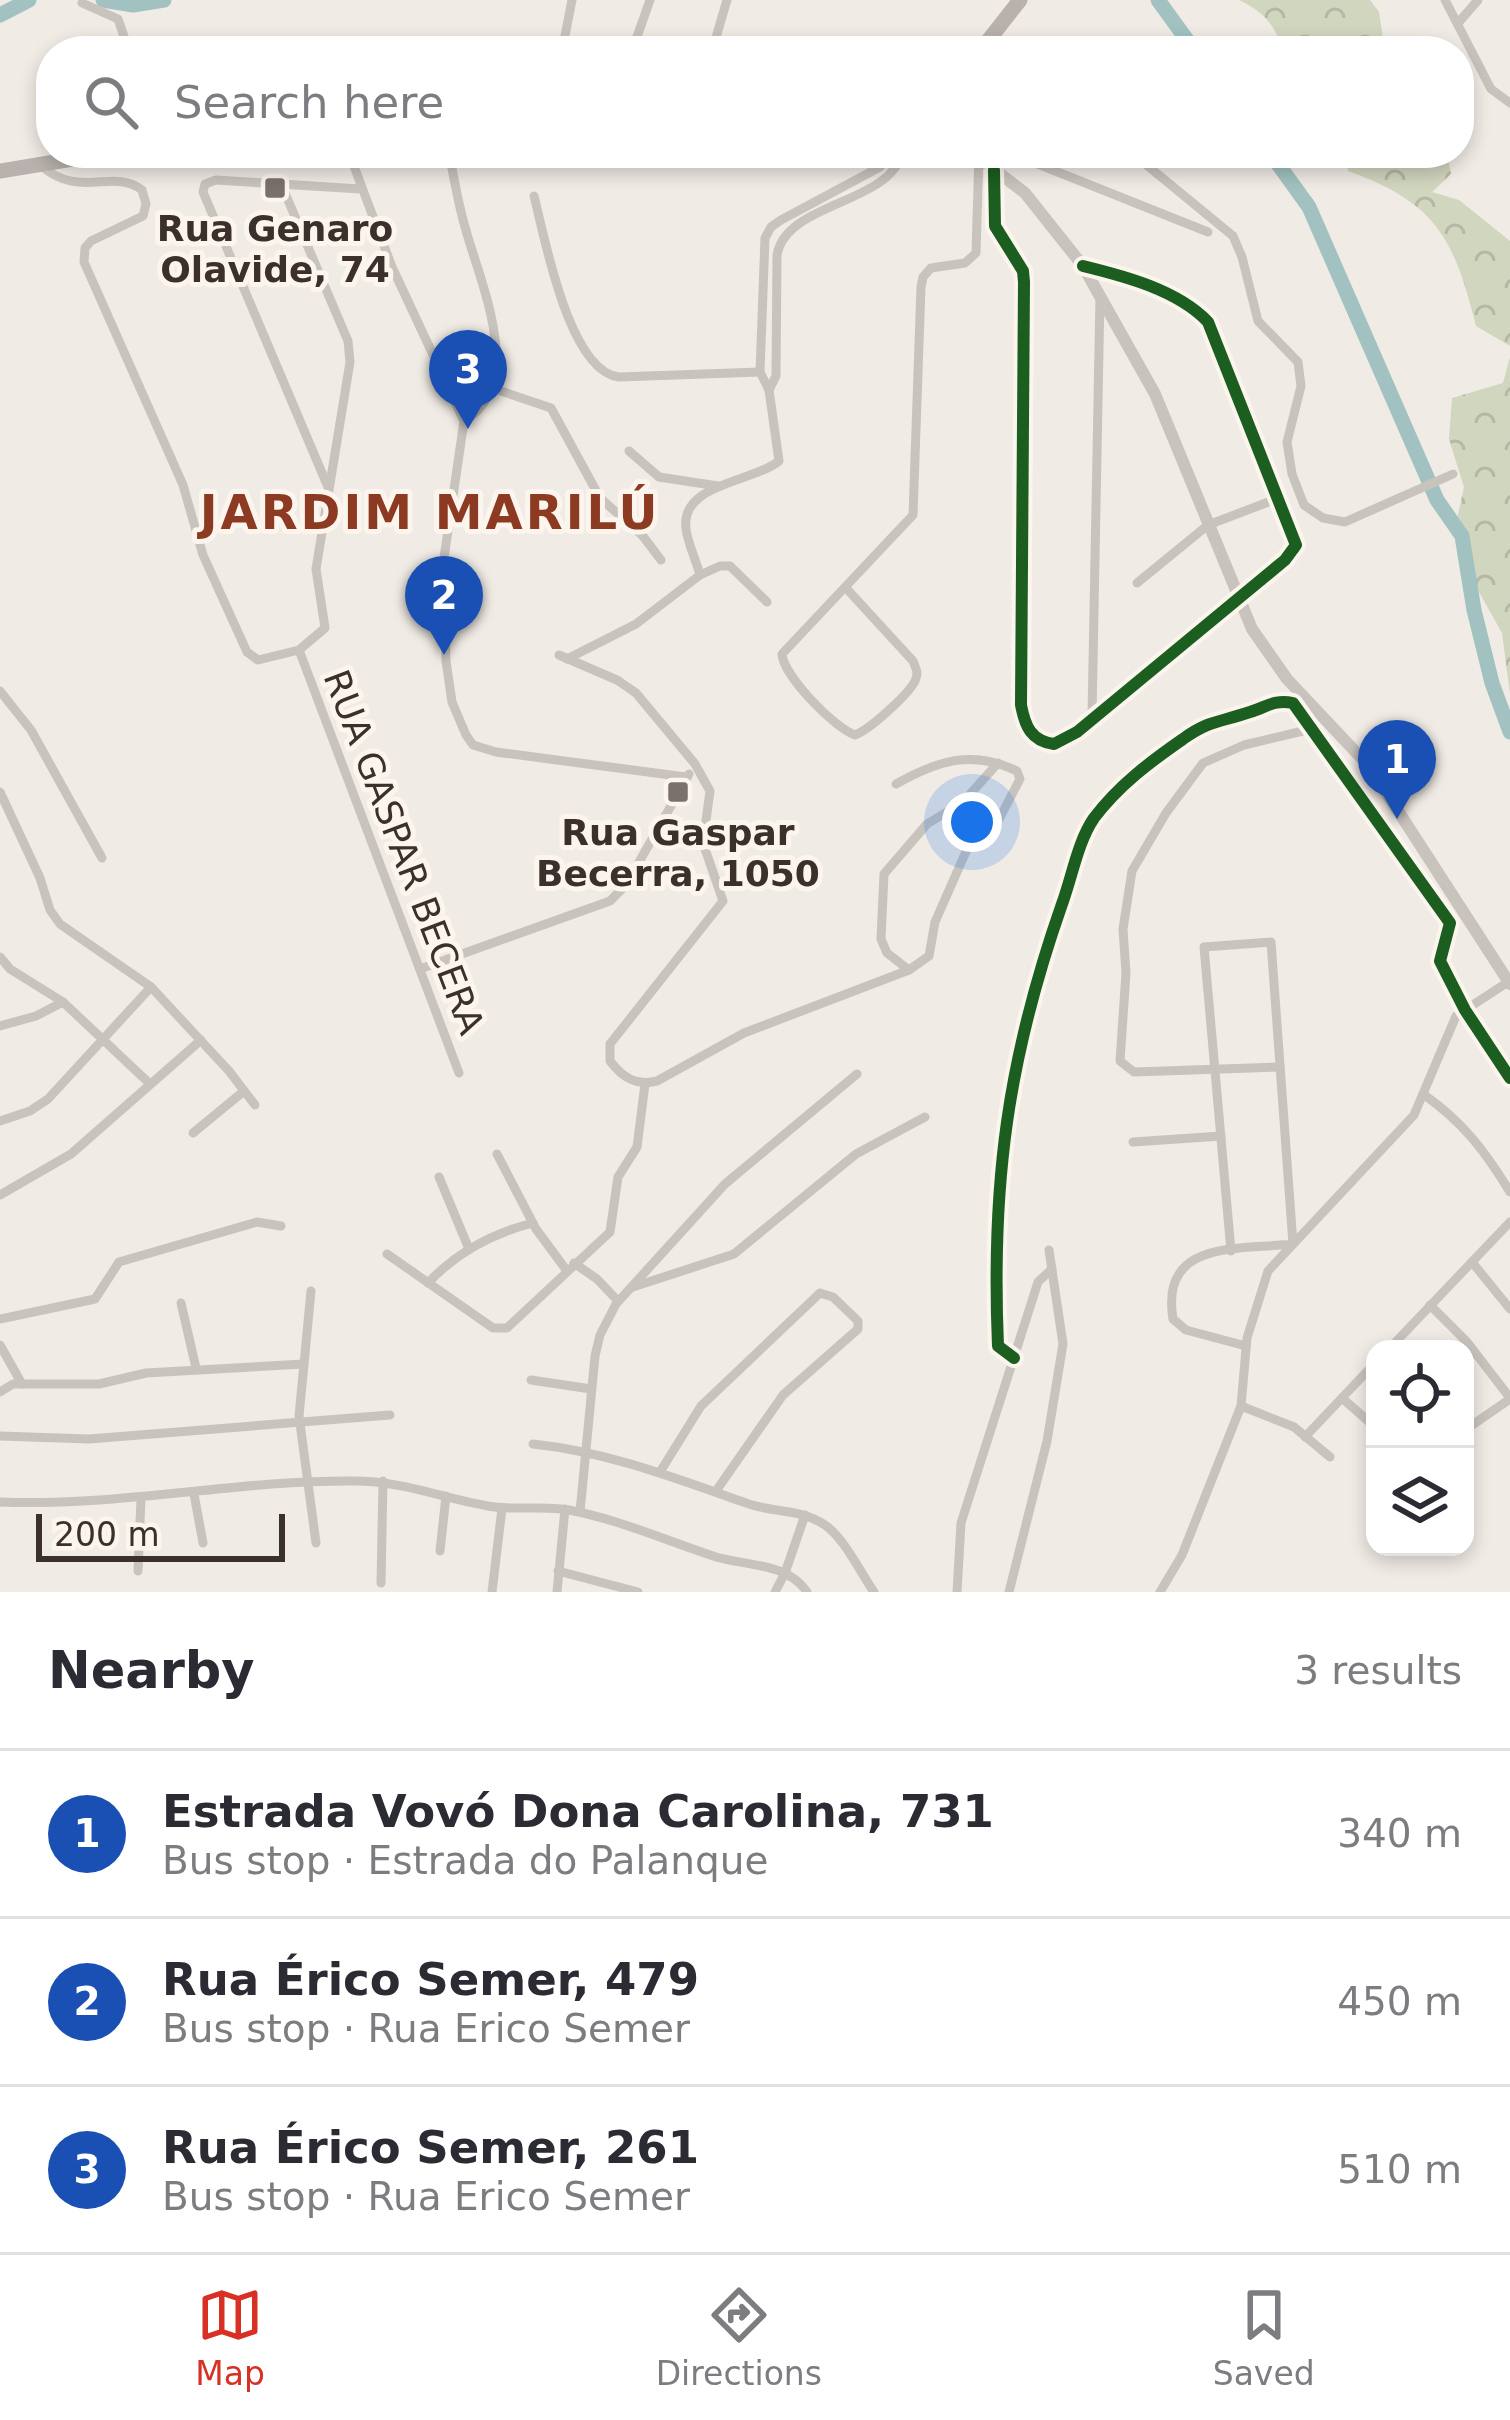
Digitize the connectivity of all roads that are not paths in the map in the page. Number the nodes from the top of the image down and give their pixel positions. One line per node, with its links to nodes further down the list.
1 (572, 0): 10 (street)
2 (650, 0): 11 (street)
3 (727, 0): 12 (street)
4 (1445, 0): 8 (street)
5 (1478, 0): 8 (street)
6 (1018, 1): 13 (main road)
7 (82, 3): 9 (street)
8 (1459, 22): 14 (street)
9 (124, 36)
10 (565, 36)
11 (637, 36)
12 (716, 36)
13 (991, 36)
14 (1466, 36)
15 (1474, 53): 16 (street)
16 (1510, 103)
17 (36, 165): 29 (main road)
18 (44, 168): 30 (street)
19 (66, 168): 30 (street)
20 (353, 168): 33 (street)
21 (452, 168): 40 (street)
22 (876, 168): 39 (street)
23 (895, 168): 41 (street)
24 (976, 168): 52 (street)
25 (992, 168): 28 (street)
26 (1048, 168): 35 (street)
27 (1148, 168): 32 (street)
28 (994, 170): 37 (street); 57 (street)
29 (0, 171)
30 (72, 184): 55 (street)
31 (282, 186): 33 (street); 46 (street); 46 (street)
32 (1168, 186): 35 (street); 44 (street)
33 (360, 190): 42 (street)
34 (534, 196): 39 (street)
35 (1150, 208): 36 (street)
36 (1208, 232)
37 (1082, 266): 38 (street); 47 (street)
38 (1100, 296): 48 (street); 57 (street)
39 (760, 372): 41 (street)
40 (492, 388): 42 (street); 49 (street)
41 (769, 390): 45 (street)
42 (464, 421): 61 (street)
43 (628, 451): 45 (street)
44 (1453, 474)
45 (718, 486): 50 (street)
46 (328, 487): 55 (street)
47 (1279, 498): 48 (street); 53 (street)
48 (1208, 525): 51 (street); 53 (street)
49 (661, 560)
50 (700, 575): 54 (street); 60 (street)
51 (1137, 583)
52 (846, 588): 52 (street)
53 (1238, 600): 57 (street); 69 (street)
54 (767, 602)
55 (299, 650): 67 (street, RUA GASPAR BECERA)
56 (0, 691): 64 (street)
57 (1092, 716)
58 (1311, 728): 72 (street); 77 (street); 117 (street)
59 (998, 763): 62 (street); 68 (street); 68 (street)
60 (695, 764): 61 (street); 82 (street)
61 (686, 777): 67 (street)
62 (896, 784)
63 (0, 792): 70 (street)
64 (102, 858)
65 (0, 957): 66 (street)
66 (5, 969): 71 (street)
67 (420, 970): 78 (street, RUA GASPAR BECERA)
68 (909, 970): 82 (street)
69 (1509, 983): 72 (street)
70 (152, 987): 74 (street); 75 (street)
71 (63, 1002): 73 (street); 74 (street)
72 (1465, 1010): 80 (street); 84 (street)
73 (0, 1026)
74 (103, 1038): 81 (street); 87 (street)
75 (201, 1040): 81 (street); 83 (street)
76 (1280, 1067): 77 (street); 77 (street); 98 (street)
77 (1215, 1071): 89 (street)
78 (459, 1073)
79 (857, 1074): 107 (street)
80 (1510, 1078)
81 (149, 1083): 94 (street)
82 (645, 1084): 104 (street)
83 (244, 1091): 85 (street); 88 (street)
84 (1423, 1094): 93 (street); 98 (street)
85 (255, 1105)
86 (925, 1117): 107 (street)
87 (0, 1120)
88 (193, 1133)
89 (1221, 1136): 90 (street); 101 (street)
90 (1133, 1142)
91 (497, 1154): 96 (street)
92 (439, 1177): 99 (street)
93 (1510, 1192)
94 (0, 1195)
95 (1510, 1222): 103 (street)
96 (533, 1223): 99 (street); 104 (street)
97 (281, 1226): 113 (street)
98 (1293, 1244): 101 (street); 116 (street)
99 (469, 1249): 106 (street)
100 (1049, 1250): 105 (street)
101 (1231, 1251): 116 (street)
102 (387, 1254): 106 (street)
103 (1472, 1262): 111 (street); 112 (street)
104 (571, 1267): 106 (street); 109 (street)
105 (1052, 1269): 117 (street); 163 (street)
106 (428, 1283)
107 (628, 1289): 109 (street)
108 (311, 1292): 118 (street)
109 (618, 1301): 123 (street)
110 (181, 1303): 119 (street)
111 (1430, 1305): 114 (street); 126 (street)
112 (1510, 1309)
113 (0, 1319)
114 (1397, 1340)
115 (0, 1345): 122 (street)
116 (1246, 1346): 127 (street)
117 (1014, 1358): 162 (street)
118 (304, 1364): 119 (street); 130 (street)
119 (196, 1368): 122 (street)
120 (1366, 1373): 125 (street)
121 (531, 1380): 123 (street)
122 (22, 1384): 124 (street)
123 (591, 1389): 135 (street)
124 (0, 1392)
125 (1342, 1398): 129 (street); 133 (street)
126 (1510, 1399): 131 (street)
127 (1241, 1406): 133 (street); 164 (street)
128 (390, 1415): 130 (street)
129 (1366, 1419)
130 (301, 1421): 132 (street); 139 (street)
131 (1474, 1424)
132 (0, 1436)
133 (1305, 1436): 136 (street)
134 (533, 1444): 135 (street)
135 (584, 1449): 137 (street); 147 (street)
136 (1330, 1457)
137 (660, 1472): 140 (street); 140 (street)
138 (383, 1481): 139 (street); 142 (street); 155 (street)
139 (311, 1483): 141 (street); 150 (street)
140 (716, 1491): 148 (street)
141 (194, 1494): 143 (street); 149 (street)
142 (446, 1496): 145 (street); 151 (street)
143 (140, 1499): 144 (street); 152 (street)
144 (0, 1502)
145 (502, 1508): 146 (street); 156 (street)
146 (565, 1509): 147 (street); 153 (street)
147 (580, 1512): 154 (street)
148 (805, 1515): 154 (street); 161 (street)
149 (203, 1543)
150 (316, 1543)
151 (440, 1551)
152 (138, 1571)
153 (558, 1571): 157 (street); 158 (street)
154 (785, 1573): 159 (street); 160 (street)
155 (381, 1582)
156 (492, 1592)
157 (556, 1592)
158 (638, 1592)
159 (775, 1592)
160 (807, 1592)
161 (874, 1592)
162 (957, 1592)
163 (1009, 1592)
164 (1160, 1592)

